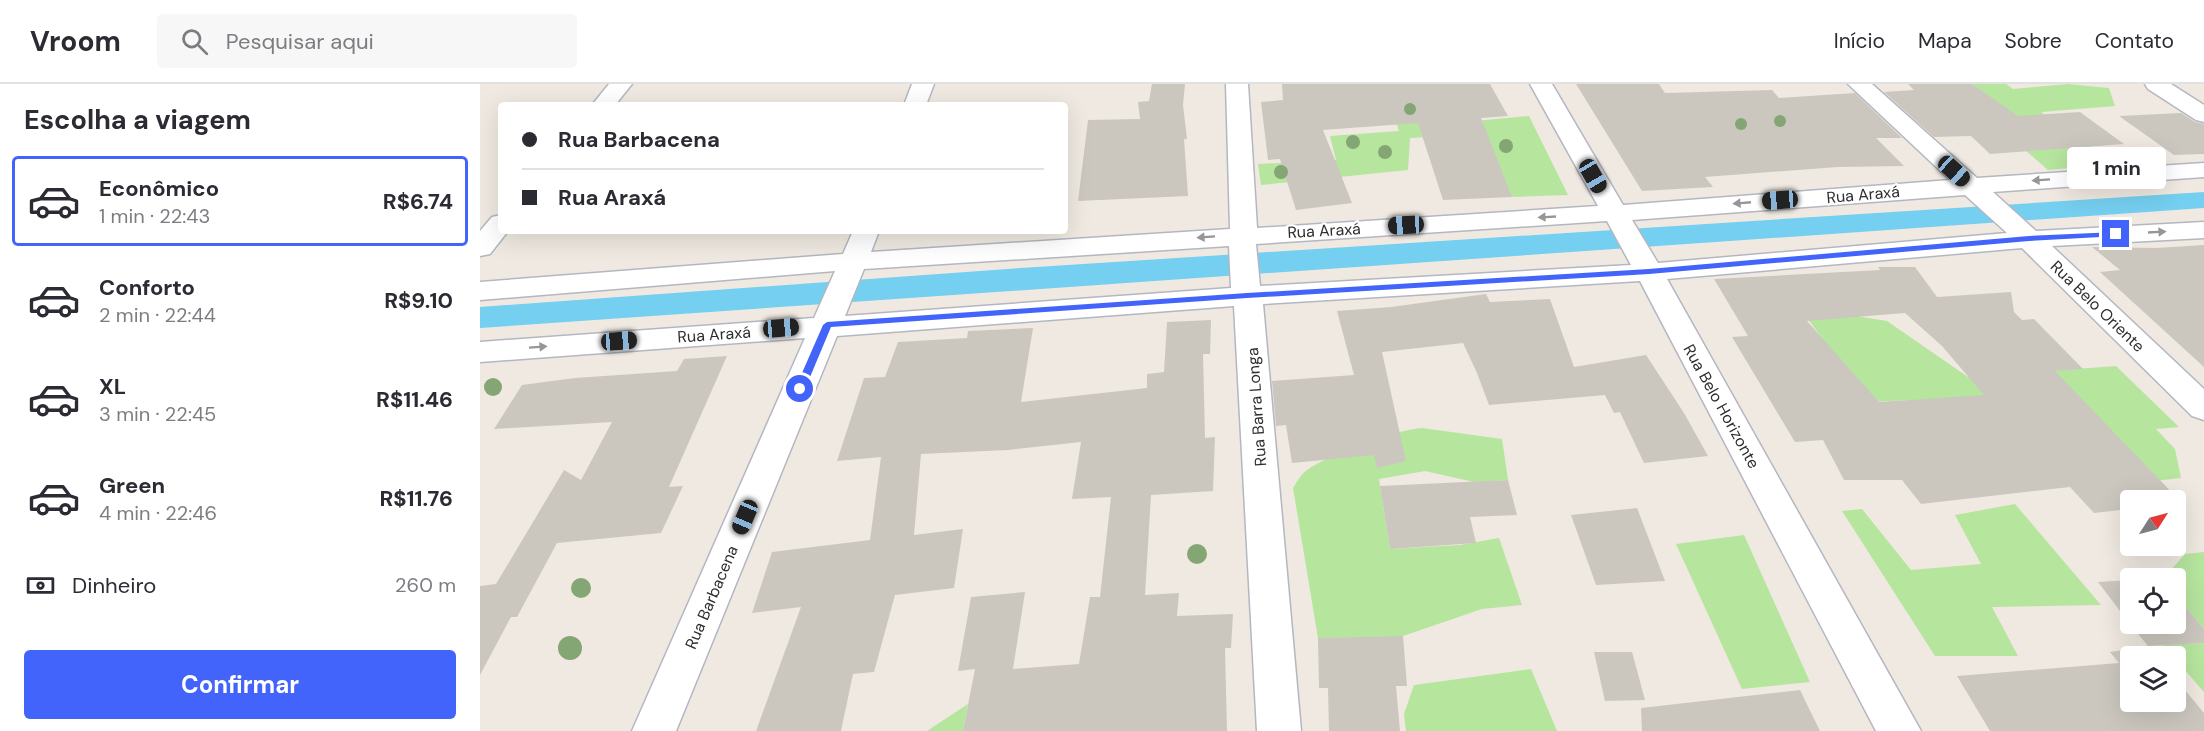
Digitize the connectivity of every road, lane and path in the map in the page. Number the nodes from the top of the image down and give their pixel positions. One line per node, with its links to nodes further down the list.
1 (621, 84): 7 (street)
2 (923, 84): 8 (street)
3 (1237, 84): 17 (street, Rua Barra Longa)
4 (1541, 84): 12 (street, Rua Belo Horizonte)
5 (1859, 84): 11 (street, Rua Belo Oriente)
6 (2156, 84): 9 (street)
7 (606, 102)
8 (916, 102)
9 (2204, 115)
10 (2204, 170): 11 (street, Rua Araxá, one-way to 11)
11 (1975, 190): 12 (street, Rua Araxá, one-way to 12); 15 (street, Rua Belo Oriente)
12 (1617, 219): 17 (street, Rua Araxá, one-way to 17); 19 (street, Rua Belo Horizonte)
13 (498, 227): 18 (street)
14 (2204, 230): 15 (street, Rua Araxá, one-way to 14)
15 (2021, 232): 19 (street, Rua Araxá); 25 (street, Rua Belo Oriente)
16 (865, 234): 20 (street, Rua Barbacena)
17 (1243, 240): 20 (street, Rua Araxá, one-way to 20); 21 (street, Rua Barra Longa)
18 (480, 248)
19 (1644, 264): 21 (street, Rua Araxá); 28 (street, Rua Belo Horizonte)
20 (852, 266): 22 (street, Rua Araxá); 23 (street, Rua Barbacena)
21 (1245, 290): 23 (street, Rua Araxá); 27 (street, Rua Barra Longa)
22 (480, 291)
23 (830, 318): 24 (street, Rua Araxá, one-way to 23); 26 (street, Rua Barbacena)
24 (480, 352)
25 (2204, 408)
26 (654, 731)
27 (1279, 731)
28 (1899, 731)

